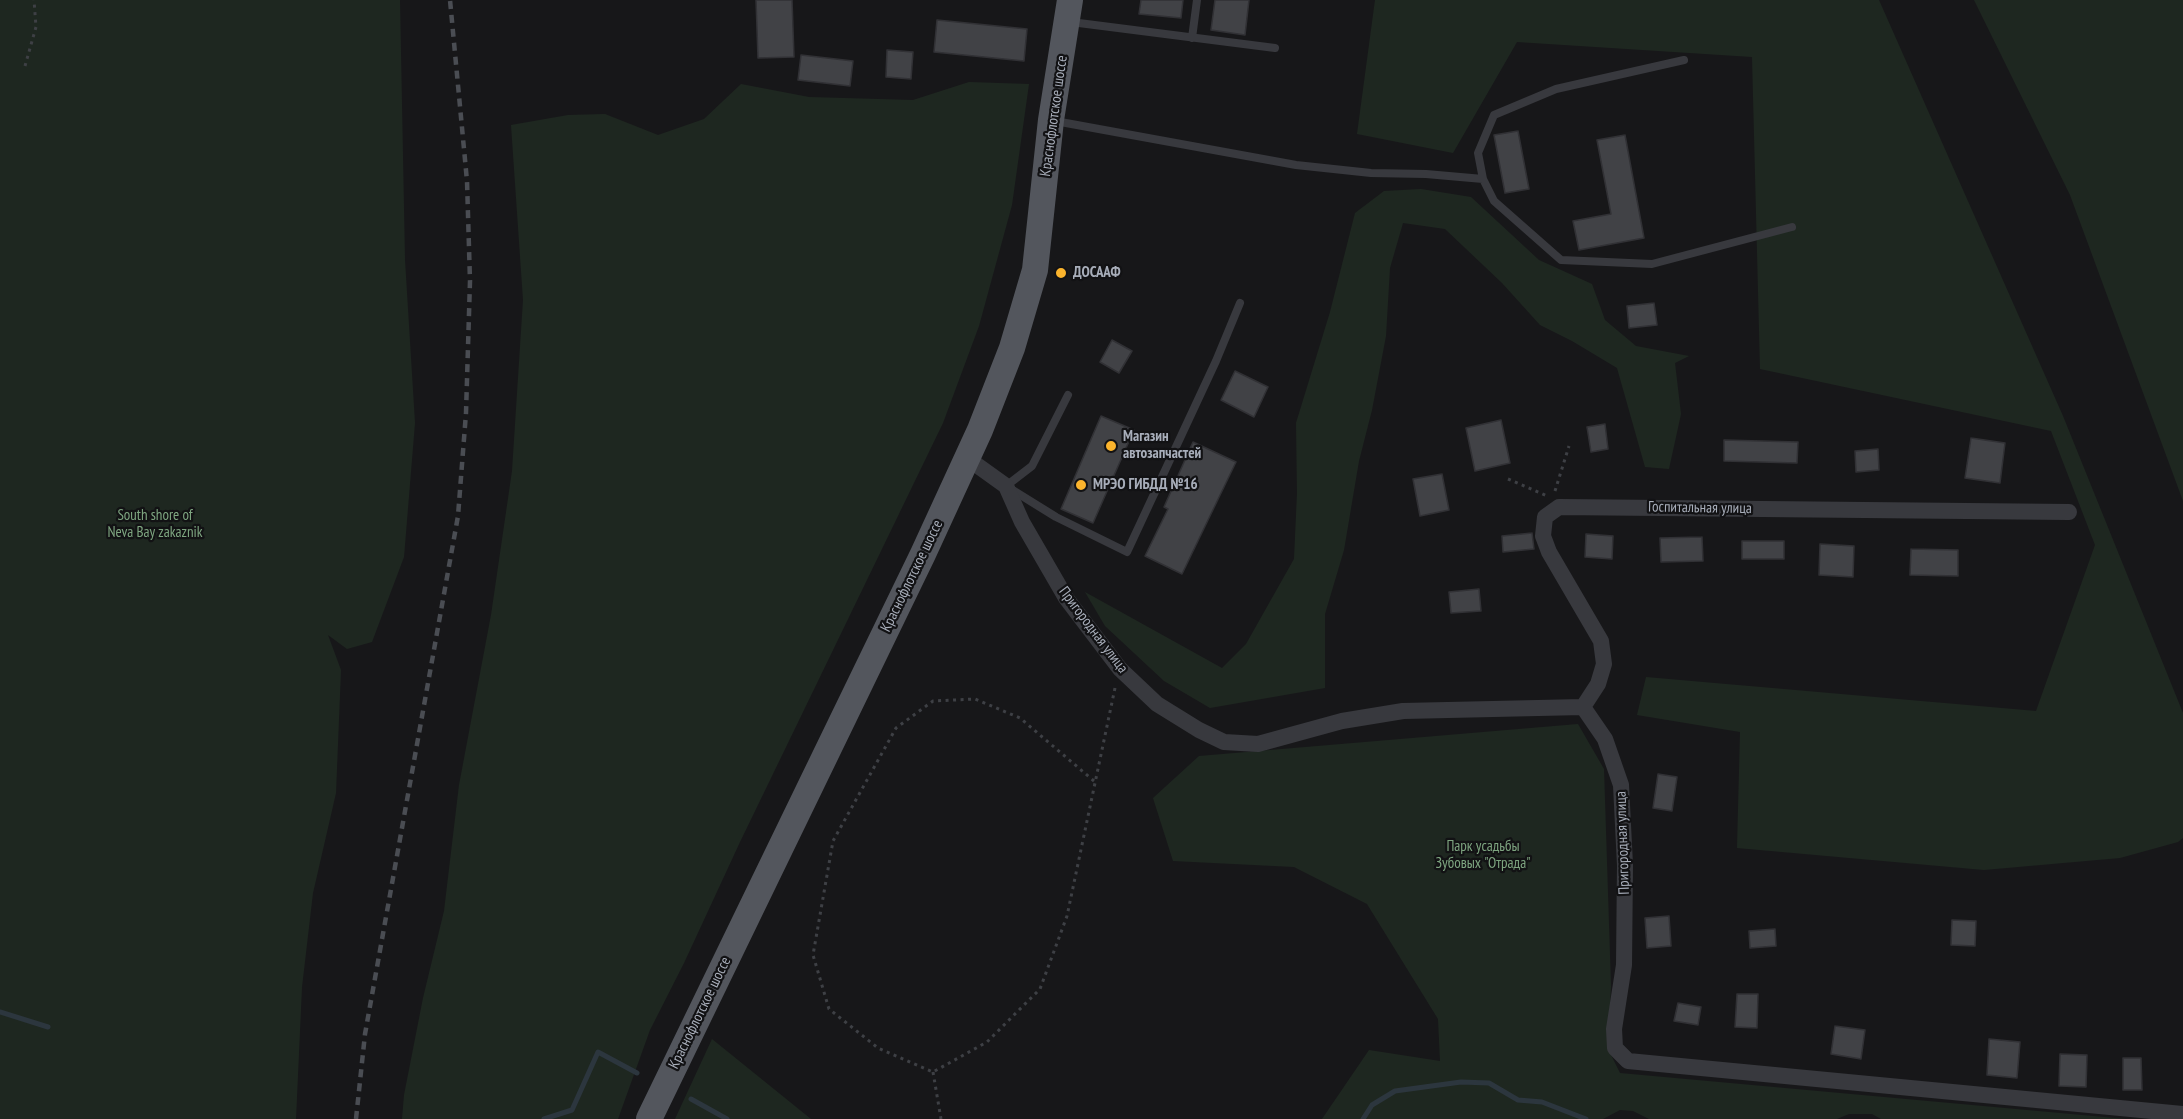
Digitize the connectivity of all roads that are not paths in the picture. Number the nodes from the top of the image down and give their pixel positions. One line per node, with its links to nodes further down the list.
1 (1197, 0): 3 (lane)
2 (1068, 11): 3 (lane); 6 (main road, Краснофлотское шоссе)
3 (1191, 38): 4 (lane)
4 (1275, 48)
5 (1684, 60): 7 (lane)
6 (1051, 120): 7 (lane); 11 (main road, Краснофлотское шоссе)
7 (1483, 179): 8 (lane)
8 (1792, 227)
9 (1240, 303): 12 (lane)
10 (1068, 395): 12 (lane)
11 (967, 458): 12 (street); 16 (main road, Краснофлотское шоссе)
12 (1006, 486): 14 (street, Пригородная улица)
13 (2069, 512): 14 (street, Госпитальная улица)
14 (1583, 707): 15 (street, Пригородная улица)
15 (2183, 1114): 17 (lane)
16 (649, 1119)
17 (2177, 1119)

